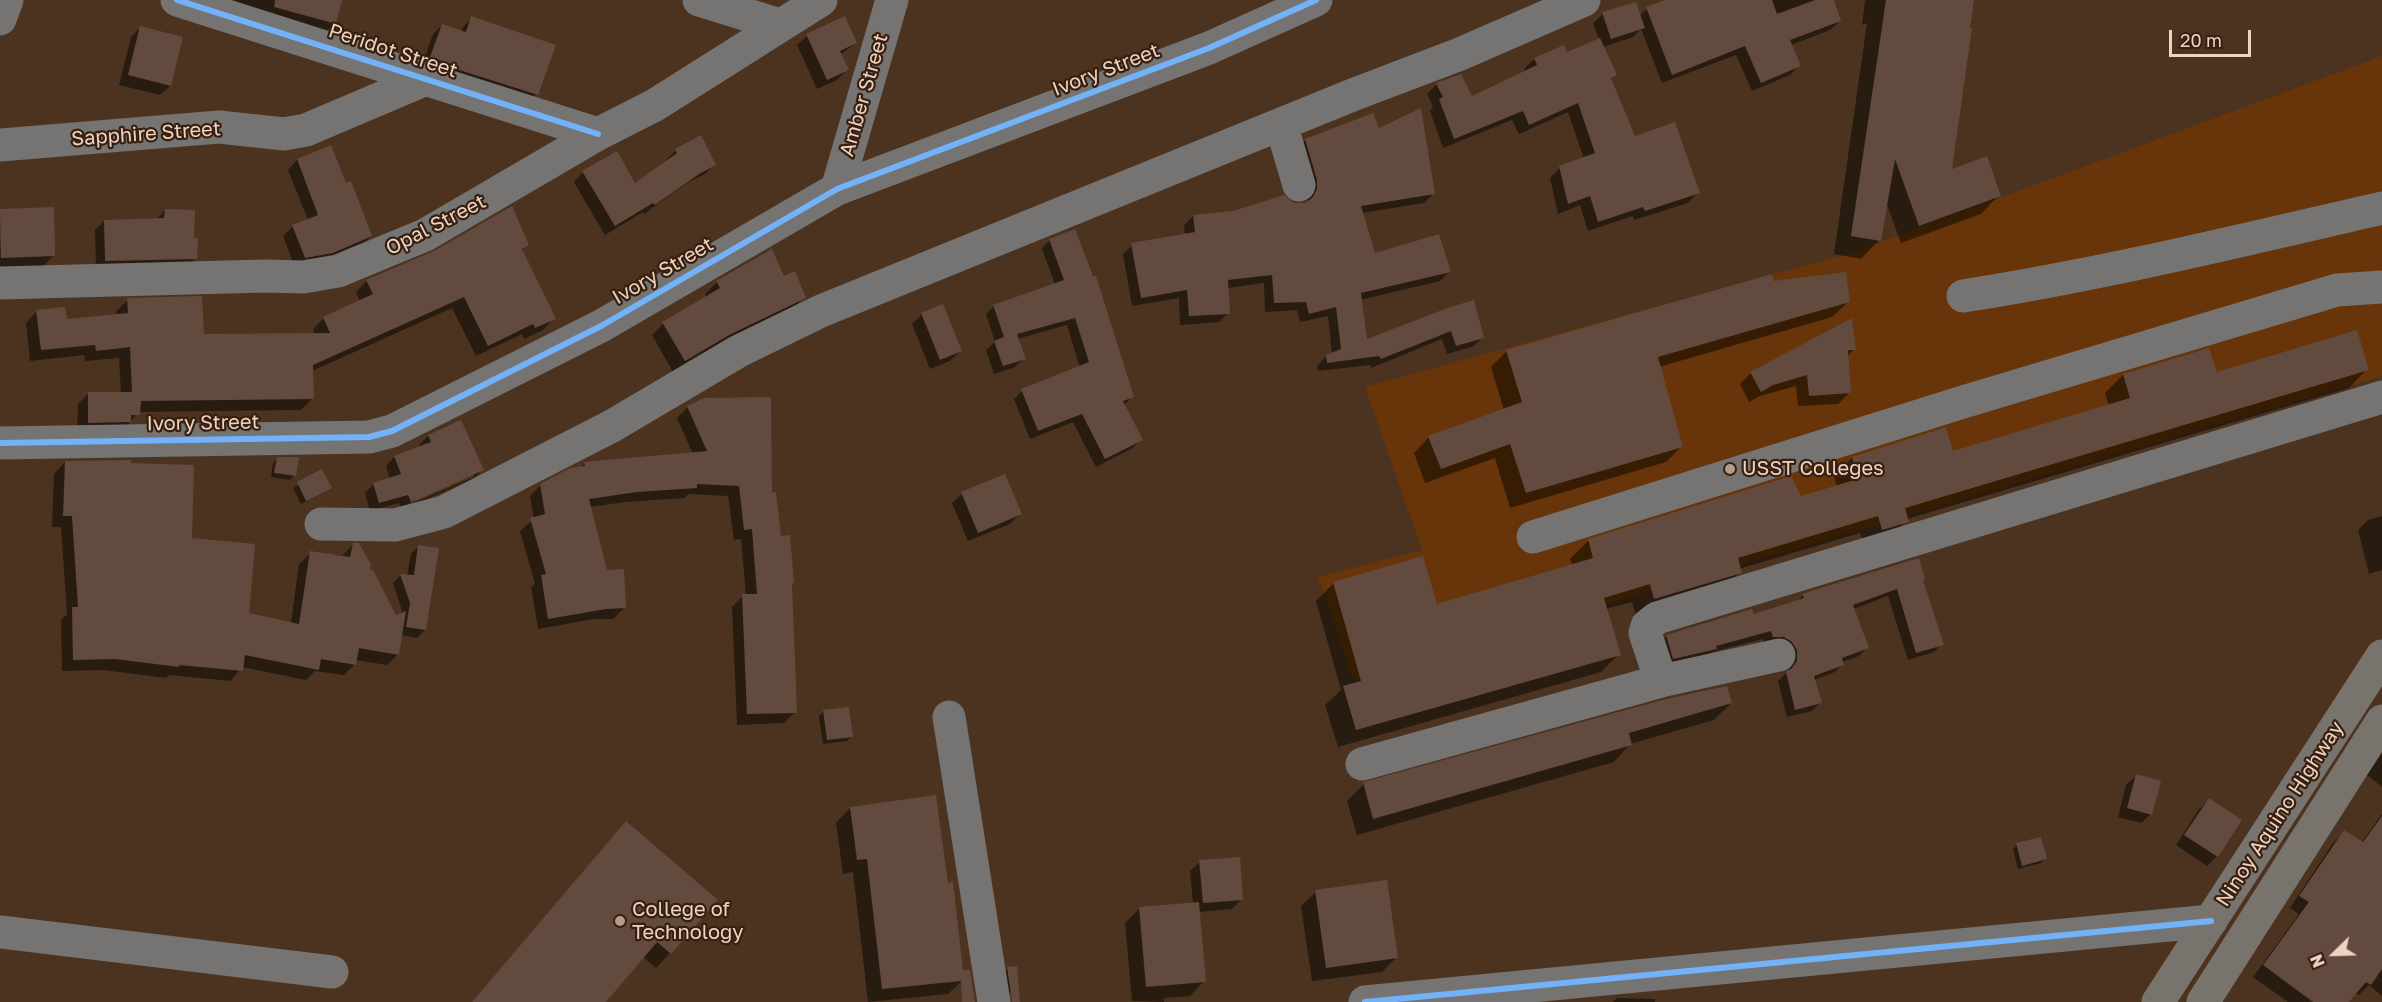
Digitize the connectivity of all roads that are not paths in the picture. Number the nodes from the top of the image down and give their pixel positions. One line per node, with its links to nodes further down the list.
1 (7, 0): 8 (street)
2 (177, 0): 10 (street, Peridot Street)
3 (699, 0): 9 (street)
4 (821, 0): 9 (street, Opal Street)
5 (892, 0): 15 (street, Amber Street)
6 (1316, 0): 15 (street, Ivory Street)
7 (1584, 0): 11 (street)
8 (0, 19)
9 (780, 25): 12 (street, Opal Street)
10 (426, 79): 12 (street, Peridot Street); 13 (street, Sapphire Street)
11 (1281, 123): 14 (street); 22 (street)
12 (598, 134): 17 (street, Opal Street)
13 (0, 146)
14 (1299, 185)
15 (837, 189): 21 (street, Ivory Street)
16 (2382, 208): 19 (street)
17 (0, 283)
18 (2382, 287): 23 (street)
19 (1963, 296)
20 (2382, 397): 26 (street)
21 (0, 442)
22 (321, 524)
23 (1533, 537)
24 (1779, 655): 26 (street)
25 (2382, 656): 30 (main road, Ninoy Aquino Highway)
26 (1661, 681): 29 (street)
27 (950, 717): 36 (street)
28 (2382, 722): 31 (main road, Ninoy Aquino Highway)
29 (1362, 764)
30 (2241, 875): 31 (main road); 32 (main road, Ninoy Aquino Highway)
31 (2271, 894): 39 (main road, Ninoy Aquino Highway)
32 (2211, 921): 35 (street); 38 (main road, Ninoy Aquino Highway)
33 (0, 932): 34 (street)
34 (332, 972)
35 (1579, 992): 37 (street)
36 (994, 1002)
37 (1365, 1002)
38 (2158, 1002)
39 (2203, 1002)

